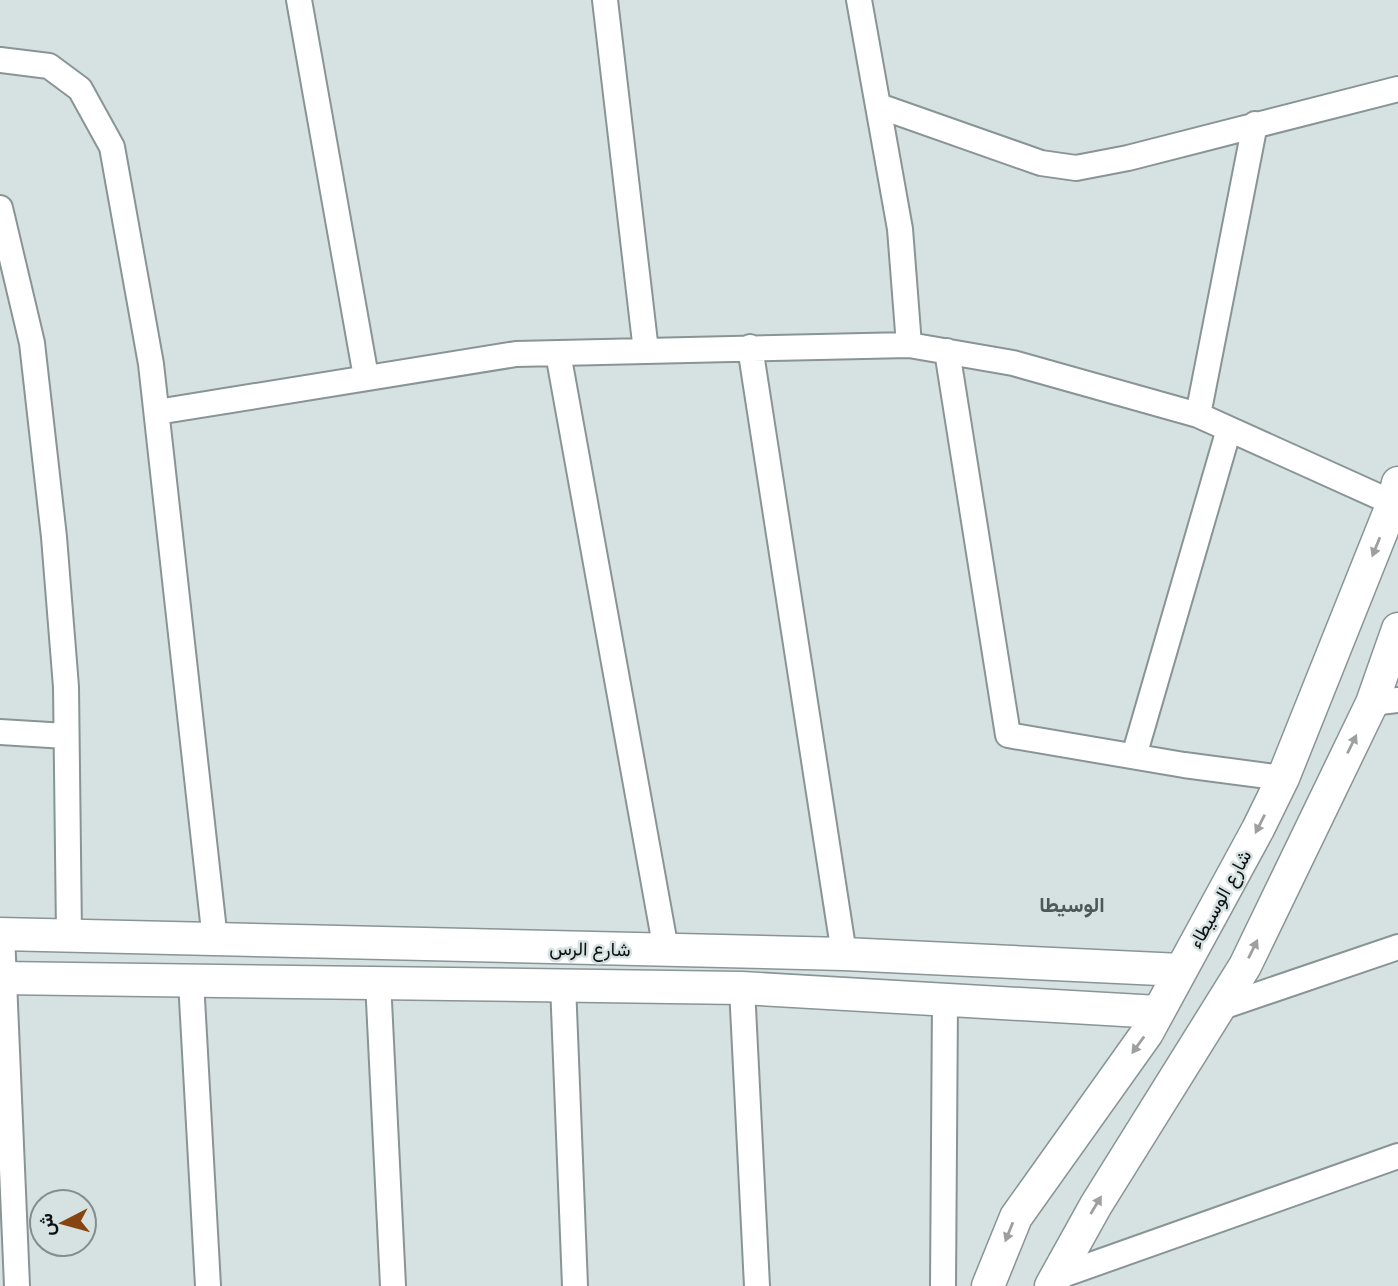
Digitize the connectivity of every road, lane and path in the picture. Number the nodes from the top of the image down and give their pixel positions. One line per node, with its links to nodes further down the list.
1 (299, 0): 15 (street)
2 (605, 0): 12 (street)
3 (859, 0): 6 (street)
4 (0, 60): 16 (street)
5 (1398, 89): 7 (street)
6 (879, 106): 7 (street); 10 (street)
7 (1255, 124): 17 (street)
8 (0, 208): 9 (street)
9 (9, 283): 23 (street)
10 (909, 345): 11 (street); 13 (street)
11 (750, 347): 12 (street); 31 (street)
12 (646, 351): 14 (street)
13 (947, 351): 17 (street); 24 (street)
14 (558, 353): 15 (street); 30 (street)
15 (366, 377): 16 (street)
16 (157, 412): 28 (street)
17 (1198, 415): 18 (street)
18 (1229, 429): 19 (street); 24 (street)
19 (1396, 493): 25 (street, شارع الوسيطاء, one-way to 25)
20 (1398, 629): 21 (street)
21 (1385, 701): 39 (street, one-way to 21)
22 (0, 732): 23 (street)
23 (66, 736): 27 (street)
24 (1133, 756): 25 (street)
25 (1283, 778): 32 (street, شارع الوسيطاء, one-way to 32)
26 (1, 934): 27 (street, شارع الرس); 33 (street)
27 (69, 934): 28 (street, شارع الرس)
28 (215, 940): 30 (street, شارع الرس)
29 (1398, 947): 39 (street)
30 (666, 950): 31 (street, شارع الرس)
31 (844, 954): 32 (street, شارع الرس)
32 (1181, 970): 40 (street, شارع الوسيطاء)
33 (2, 979): 34 (street, شارع الرس); 42 (street)
34 (191, 981): 35 (street, شارع الرس); 44 (street)
35 (379, 981): 36 (street, شارع الرس); 45 (street)
36 (563, 984): 37 (street, شارع الرس); 46 (street)
37 (742, 988): 38 (street, شارع الرس); 47 (street)
38 (945, 1001): 40 (street, شارع الرس); 48 (street)
39 (1219, 1008): 43 (street, one-way to 39)
40 (1158, 1012): 49 (street, شارع الوسيطاء, one-way to 49)
41 (1398, 1156): 43 (street)
42 (11, 1271)
43 (1052, 1282)
44 (208, 1286)
45 (393, 1286)
46 (575, 1286)
47 (757, 1286)
48 (943, 1286)
49 (988, 1286)

